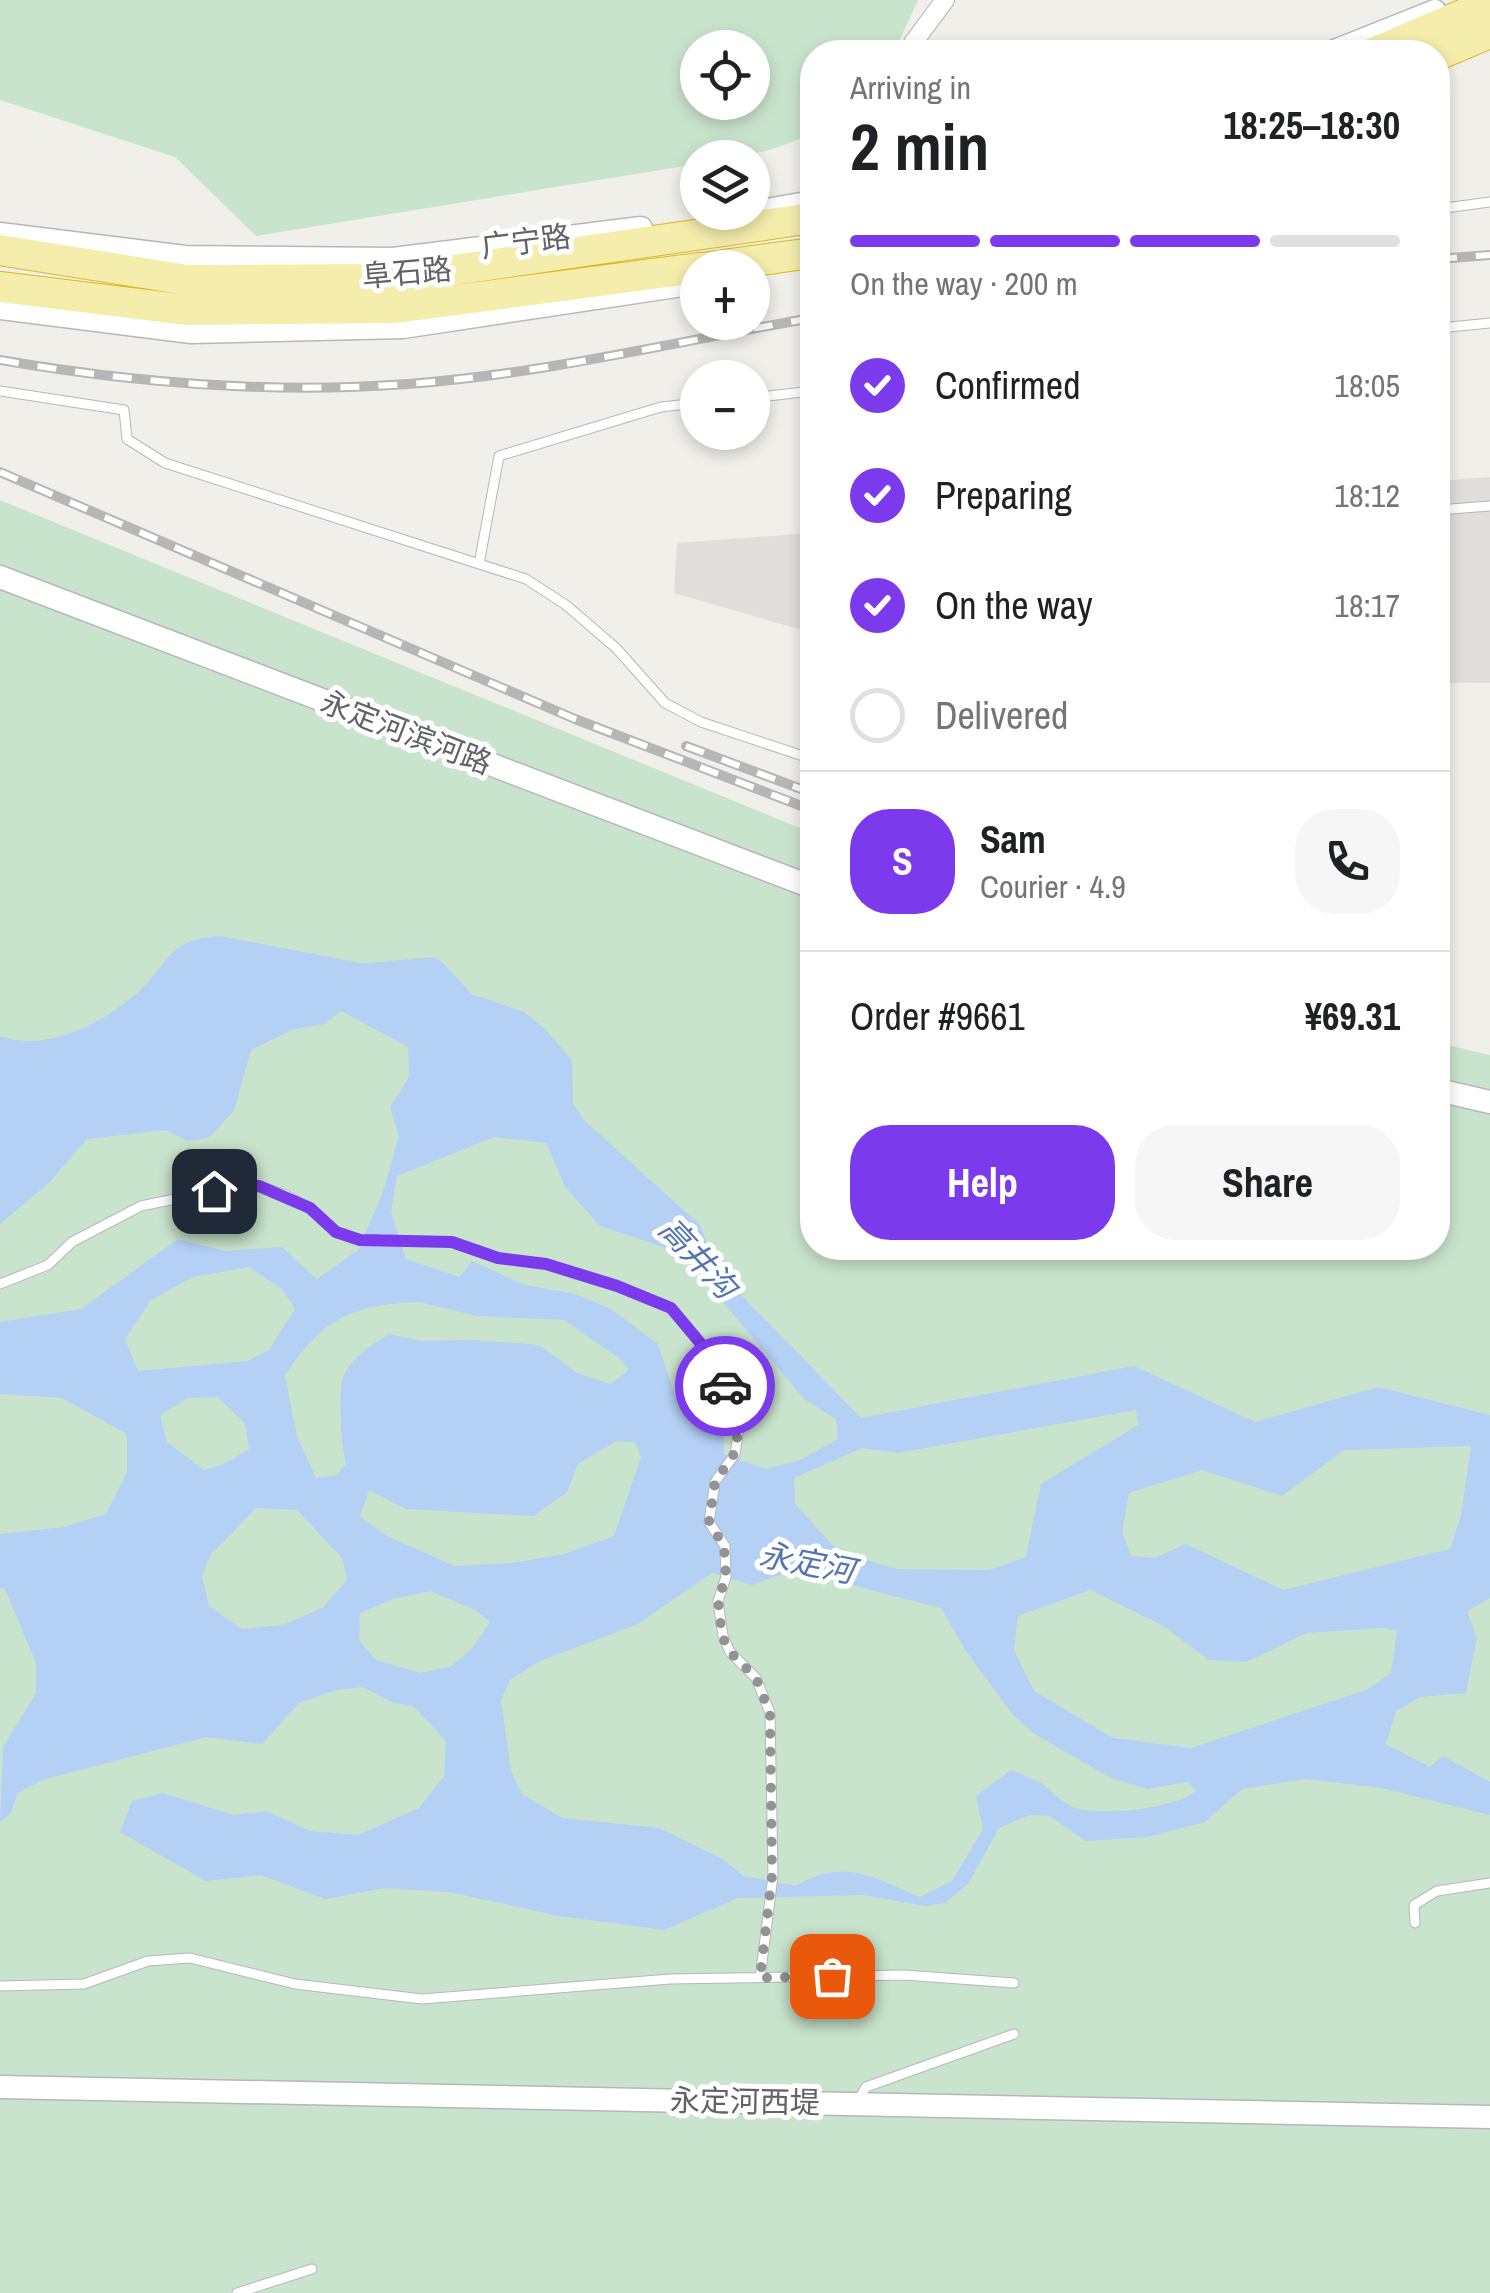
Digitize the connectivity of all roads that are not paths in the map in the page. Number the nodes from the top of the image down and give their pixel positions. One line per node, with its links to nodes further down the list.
1 (945, 0): 5 (street)
2 (1462, 0): 6 (street)
3 (1490, 3): 7 (highway)
4 (1490, 32): 9 (highway)
5 (915, 40)
6 (1362, 40)
7 (1403, 40)
8 (1490, 46): 10 (street)
9 (1450, 50)
10 (1450, 65)
11 (1490, 202): 13 (lane)
12 (800, 204): 15 (street, 广宁路)
13 (1450, 207)
14 (800, 220): 16 (highway, 阜石路)
15 (0, 234)
16 (0, 250)
17 (800, 255): 18 (highway, 阜石路)
18 (770, 259)
19 (800, 267): 21 (street)
20 (680, 270): 23 (highway, 阜石路)
21 (770, 271)
22 (680, 285): 24 (street)
23 (0, 287)
24 (0, 308)
25 (1490, 323): 26 (lane)
26 (1450, 327)
27 (0, 391): 33 (lane)
28 (800, 393): 29 (lane)
29 (770, 396)
30 (680, 405): 33 (lane)
31 (1490, 506): 32 (lane)
32 (1450, 509)
33 (479, 564): 35 (lane)
34 (0, 577): 36 (street, 永定河滨河路)
35 (800, 755)
36 (800, 882)
37 (1450, 1093): 38 (street)
38 (1490, 1102)
39 (0, 1284): 42 (lane)
40 (1490, 1884): 41 (lane)
41 (1415, 1923)
42 (760, 1978): 43 (lane); 44 (lane)
43 (1014, 1984)
44 (0, 1986)
45 (1014, 2034): 47 (lane)
46 (0, 2087): 47 (street, 永定河西堤)
47 (856, 2104): 48 (street, 永定河西堤)
48 (1490, 2118)
49 (312, 2269): 50 (lane)
50 (237, 2293)

